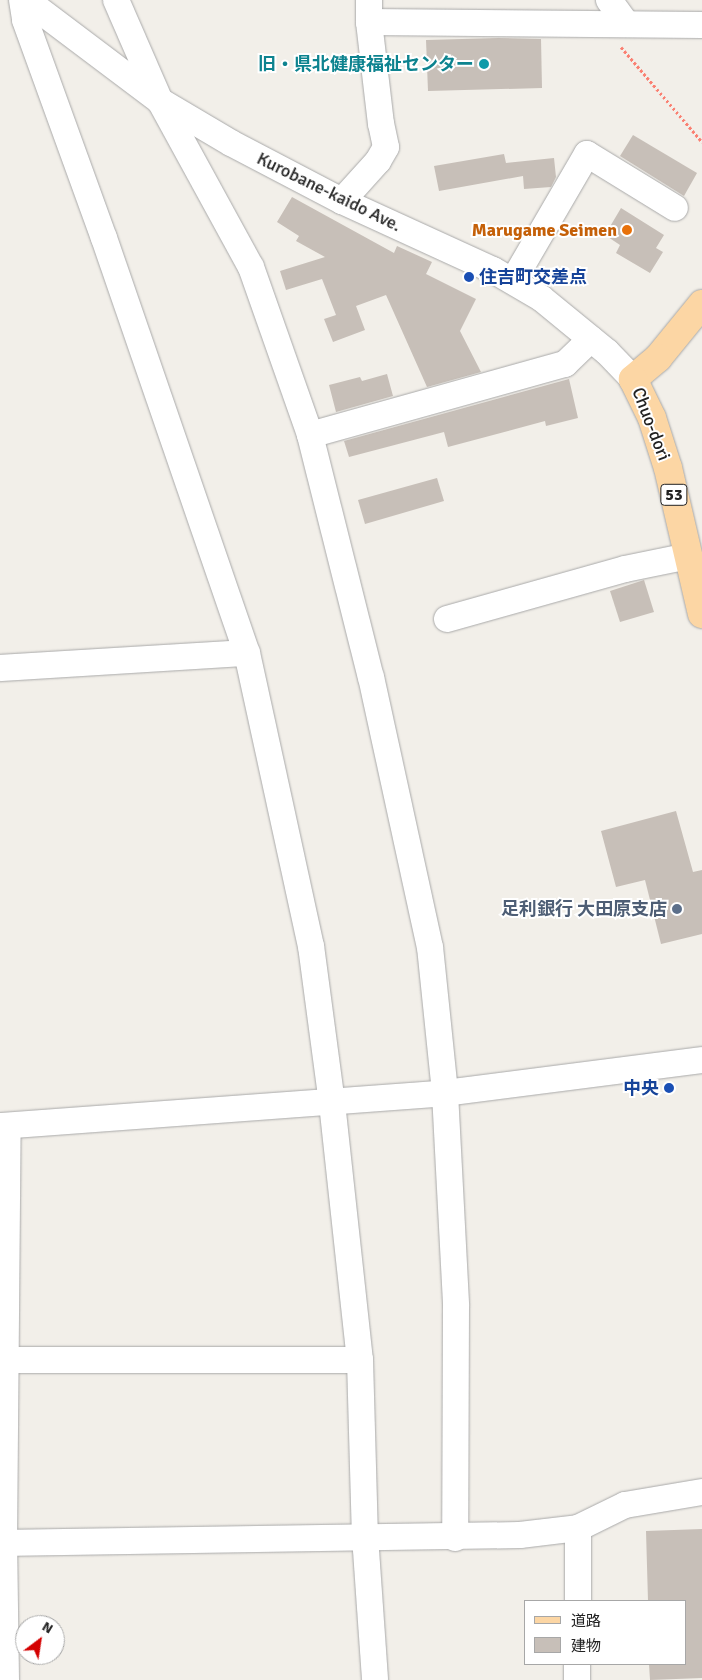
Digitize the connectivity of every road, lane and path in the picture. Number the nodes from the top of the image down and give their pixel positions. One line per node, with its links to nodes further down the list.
1 (22, 0): 20 (street)
2 (26, 0): 8 (street, Kurobane-kaido Ave.)
3 (116, 0): 8 (street)
4 (609, 0): 7 (street)
5 (369, 11): 7 (street); 10 (street)
6 (702, 25): 7 (street)
7 (621, 33): 9 (path)
8 (160, 101): 10 (street, Kurobane-kaido Ave.); 16 (street)
9 (702, 142)
10 (342, 201): 12 (street, Kurobane-kaido Ave.)
11 (675, 208): 12 (street)
12 (513, 281): 14 (street, Kurobane-kaido Ave.)
13 (702, 304): 15 (main road)
14 (591, 339): 15 (street, Kurobane-kaido Ave.); 16 (street)
15 (633, 379): 17 (main road, Chuo-dori / 53)
16 (310, 436): 23 (street)
17 (689, 556): 18 (main road, Chuo-dori / 53); 19 (street)
18 (702, 614)
19 (447, 619)
20 (247, 653): 21 (street); 24 (street)
21 (0, 668)
22 (702, 1060): 23 (street)
23 (444, 1093): 24 (street); 31 (street)
24 (332, 1103): 25 (street); 27 (street)
25 (4, 1126): 26 (street)
26 (6, 1360): 27 (street); 32 (street)
27 (360, 1360): 30 (street)
28 (702, 1492): 29 (street)
29 (578, 1528): 31 (street); 33 (street)
30 (365, 1536): 31 (street); 32 (street); 36 (street)
31 (455, 1538)
32 (2, 1544): 35 (street)
33 (578, 1600)
34 (577, 1665): 37 (street)
35 (6, 1680)
36 (375, 1680)
37 (577, 1680)

